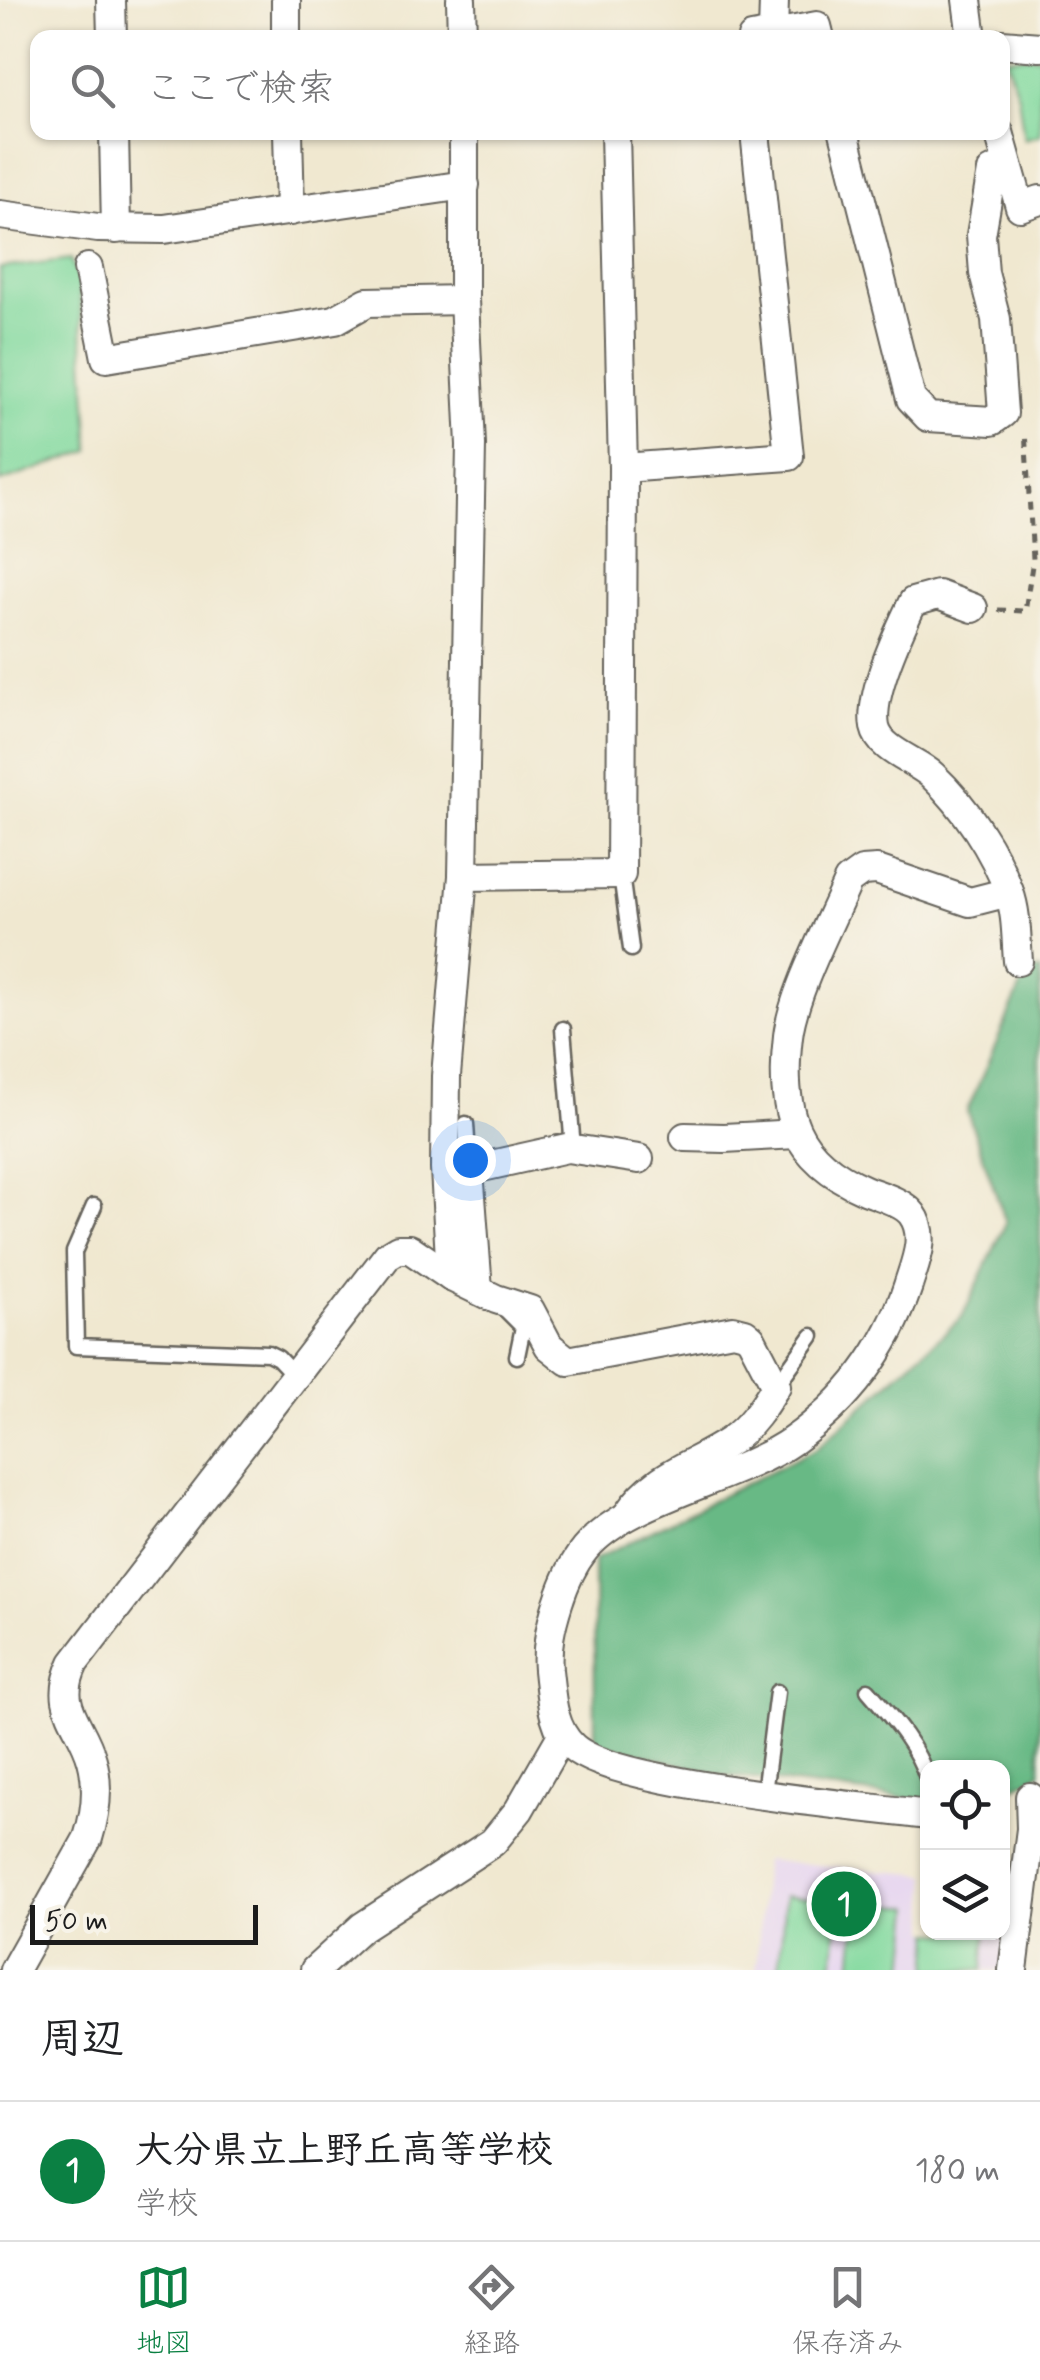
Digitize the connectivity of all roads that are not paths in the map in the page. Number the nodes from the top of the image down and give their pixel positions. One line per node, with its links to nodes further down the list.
1 (112, 0): 6 (street)
2 (286, 0): 7 (street)
3 (460, 0): 8 (street)
4 (774, 0): 9 (street)
5 (967, 0): 12 (street)
6 (112, 30)
7 (286, 30)
8 (462, 30)
9 (765, 30)
10 (795, 30): 11 (street)
11 (818, 30)
12 (971, 30)
13 (1010, 45): 14 (street)
14 (1040, 47)
15 (114, 140): 27 (street)
16 (288, 140): 25 (street)
17 (471, 140): 23 (street)
18 (615, 140): 30 (street)
19 (757, 140): 30 (street)
20 (846, 140): 22 (street)
21 (1000, 140): 22 (street)
22 (1007, 164): 24 (street)
23 (465, 185): 25 (street); 29 (street)
24 (1040, 200)
25 (290, 210): 27 (street)
26 (0, 215): 27 (street)
27 (116, 229)
28 (88, 268): 29 (street)
29 (464, 300): 33 (street)
30 (623, 468): 32 (street)
31 (973, 608): 34 (street)
32 (621, 874): 33 (street); 35 (lane)
33 (462, 876): 45 (street)
34 (1009, 892): 36 (street); 39 (street)
35 (631, 949)
36 (1018, 961)
37 (562, 1028): 41 (lane)
38 (466, 1124): 43 (lane)
39 (798, 1134): 40 (street); 51 (street)
40 (685, 1136)
41 (573, 1148): 42 (street); 43 (street)
42 (639, 1159)
43 (469, 1170): 46 (street)
44 (94, 1206): 49 (lane)
45 (452, 1277): 46 (street); 49 (street)
46 (487, 1294): 48 (lane); 50 (street)
47 (812, 1336): 50 (lane)
48 (518, 1356)
49 (294, 1375): 60 (street)
50 (776, 1386): 51 (street)
51 (625, 1519): 54 (street)
52 (868, 1690): 55 (lane)
53 (778, 1692): 56 (lane)
54 (562, 1735): 56 (street); 61 (street)
55 (921, 1760)
56 (764, 1794): 59 (street)
57 (1035, 1794): 58 (street); 62 (street)
58 (1010, 1805)
59 (920, 1814)
60 (14, 1970)
61 (315, 1970)
62 (1013, 1970)

